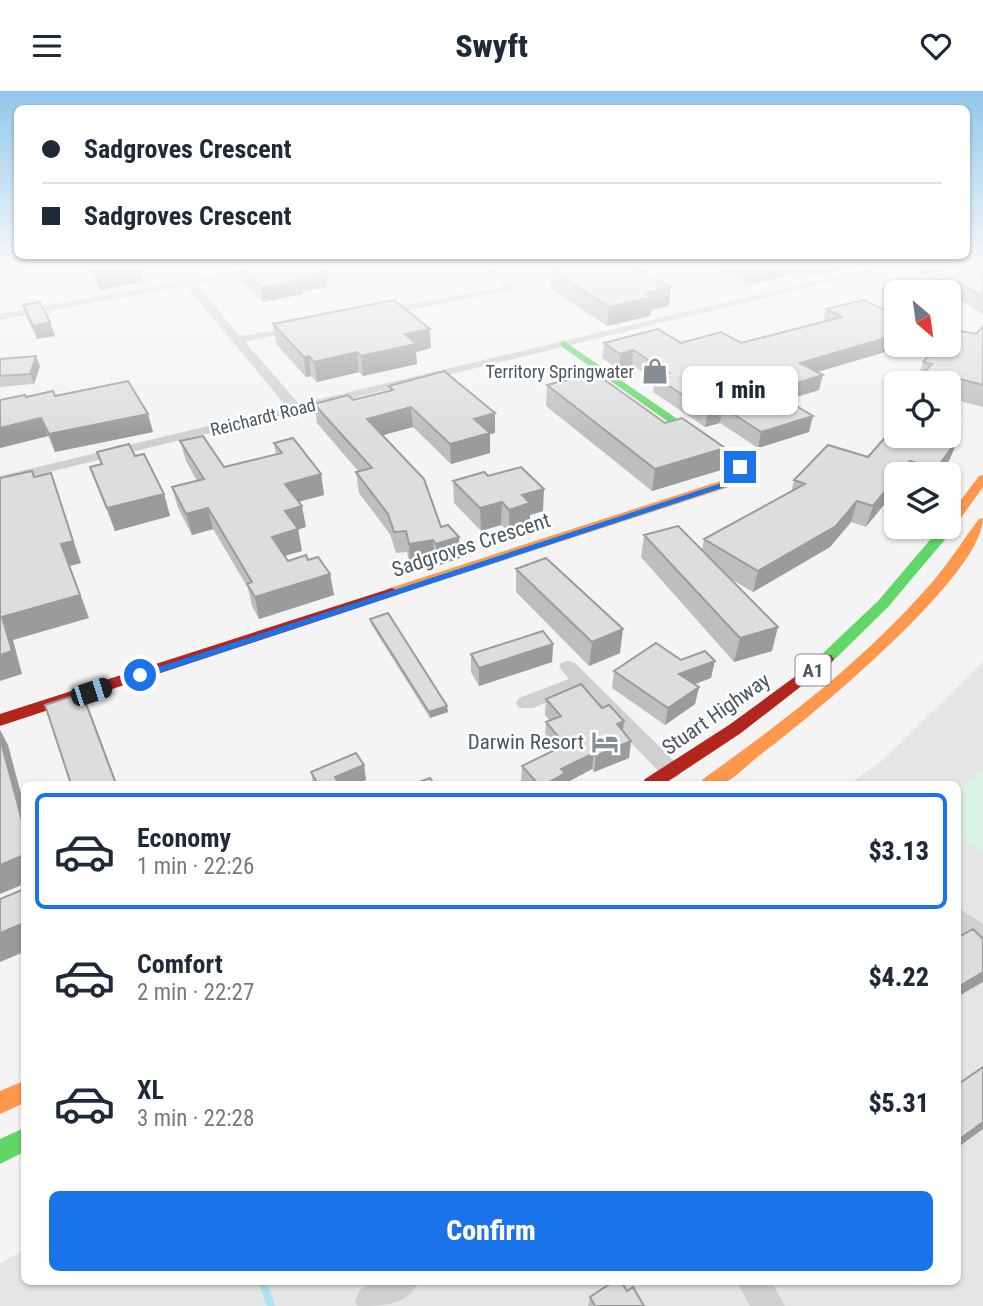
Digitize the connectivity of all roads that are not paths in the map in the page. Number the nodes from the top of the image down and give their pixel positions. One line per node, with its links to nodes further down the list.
1 (222, 322): 4 (street)
2 (657, 322): 5 (street, Reichardt Road)
3 (306, 327): 4 (street)
4 (237, 340): 6 (street)
5 (564, 344): 6 (street, Reichardt Road); 15 (main road, Sadgroves Crescent)
6 (296, 409): 8 (street, Reichardt Road)
7 (983, 479): 9 (main road, Stuart Highway / A1)
8 (0, 480)
9 (961, 509)
10 (983, 522): 13 (main road, A1)
11 (939, 539): 12 (main road, Stuart Highway / A1)
12 (891, 599): 13 (main road); 16 (main road, Stuart Highway / A1)
13 (915, 610): 18 (main road, A1)
14 (526, 703): 16 (street)
15 (0, 720)
16 (671, 771): 17 (main road, Stuart Highway / A1)
17 (656, 781)
18 (713, 781)
19 (961, 920): 20 (street)
20 (983, 939)
21 (21, 1093): 22 (main road)
22 (0, 1103)
23 (21, 1128): 24 (main road)
24 (0, 1138)
25 (21, 1142): 26 (main road)
26 (0, 1152)
27 (397, 1285): 29 (street)
28 (755, 1285): 30 (street)
29 (371, 1301)
30 (769, 1306)

